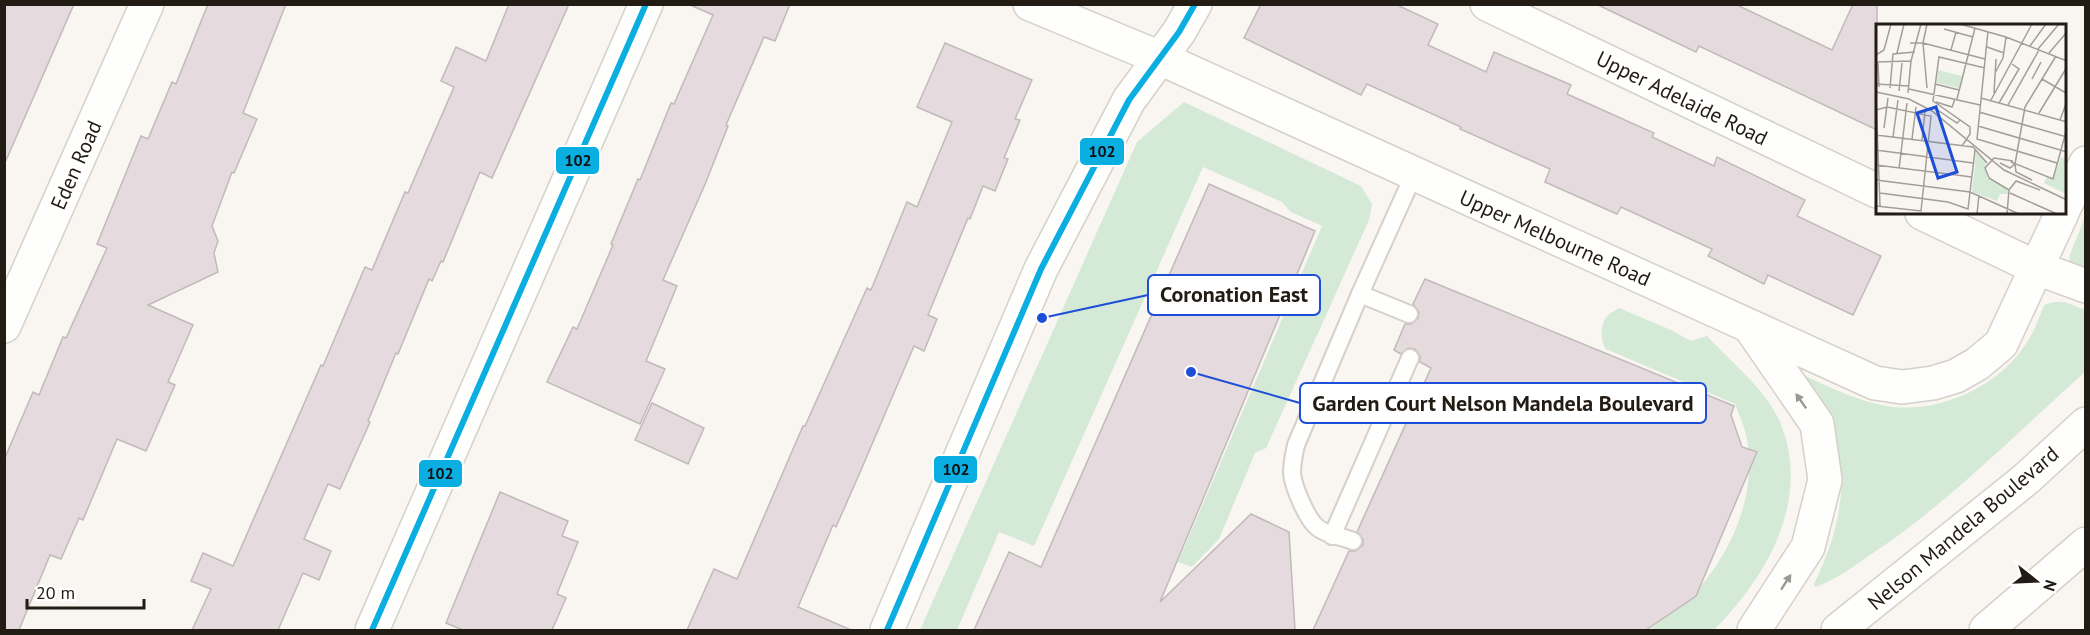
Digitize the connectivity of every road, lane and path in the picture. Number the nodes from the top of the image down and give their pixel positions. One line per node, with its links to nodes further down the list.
1 (147, 4): 17 (main road, Eden Road)
2 (646, 4): 25 (main road)
3 (1030, 4): 6 (main road, Upper Melbourne Road)
4 (1195, 4): 6 (main road)
5 (1487, 4): 9 (main road, Upper Adelaide Road)
6 (1160, 58): 8 (main road, Upper Melbourne Road); 26 (main road)
7 (2085, 162): 10 (main road)
8 (1414, 174): 15 (lane); 18 (main road, Upper Melbourne Road)
9 (1876, 191)
10 (2066, 204)
11 (1924, 214): 13 (main road)
12 (2062, 214): 13 (main road, Upper Melbourne Road)
13 (2037, 268): 14 (main road); 18 (main road, Upper Melbourne Road)
14 (2085, 286)
15 (1360, 294): 16 (lane); 21 (lane)
16 (1409, 314)
17 (4, 326)
18 (1750, 327): 27 (main road, one-way to 18)
19 (1410, 358): 21 (lane)
20 (2085, 424): 28 (main road, Nelson Mandela Boulevard)
21 (1332, 536): 22 (lane)
22 (1353, 541)
23 (2085, 544): 24 (main road)
24 (2032, 592): 29 (main road); 30 (main road)
25 (372, 630)
26 (887, 630)
27 (1754, 630)
28 (1838, 630)
29 (1986, 630)
30 (1995, 630)

